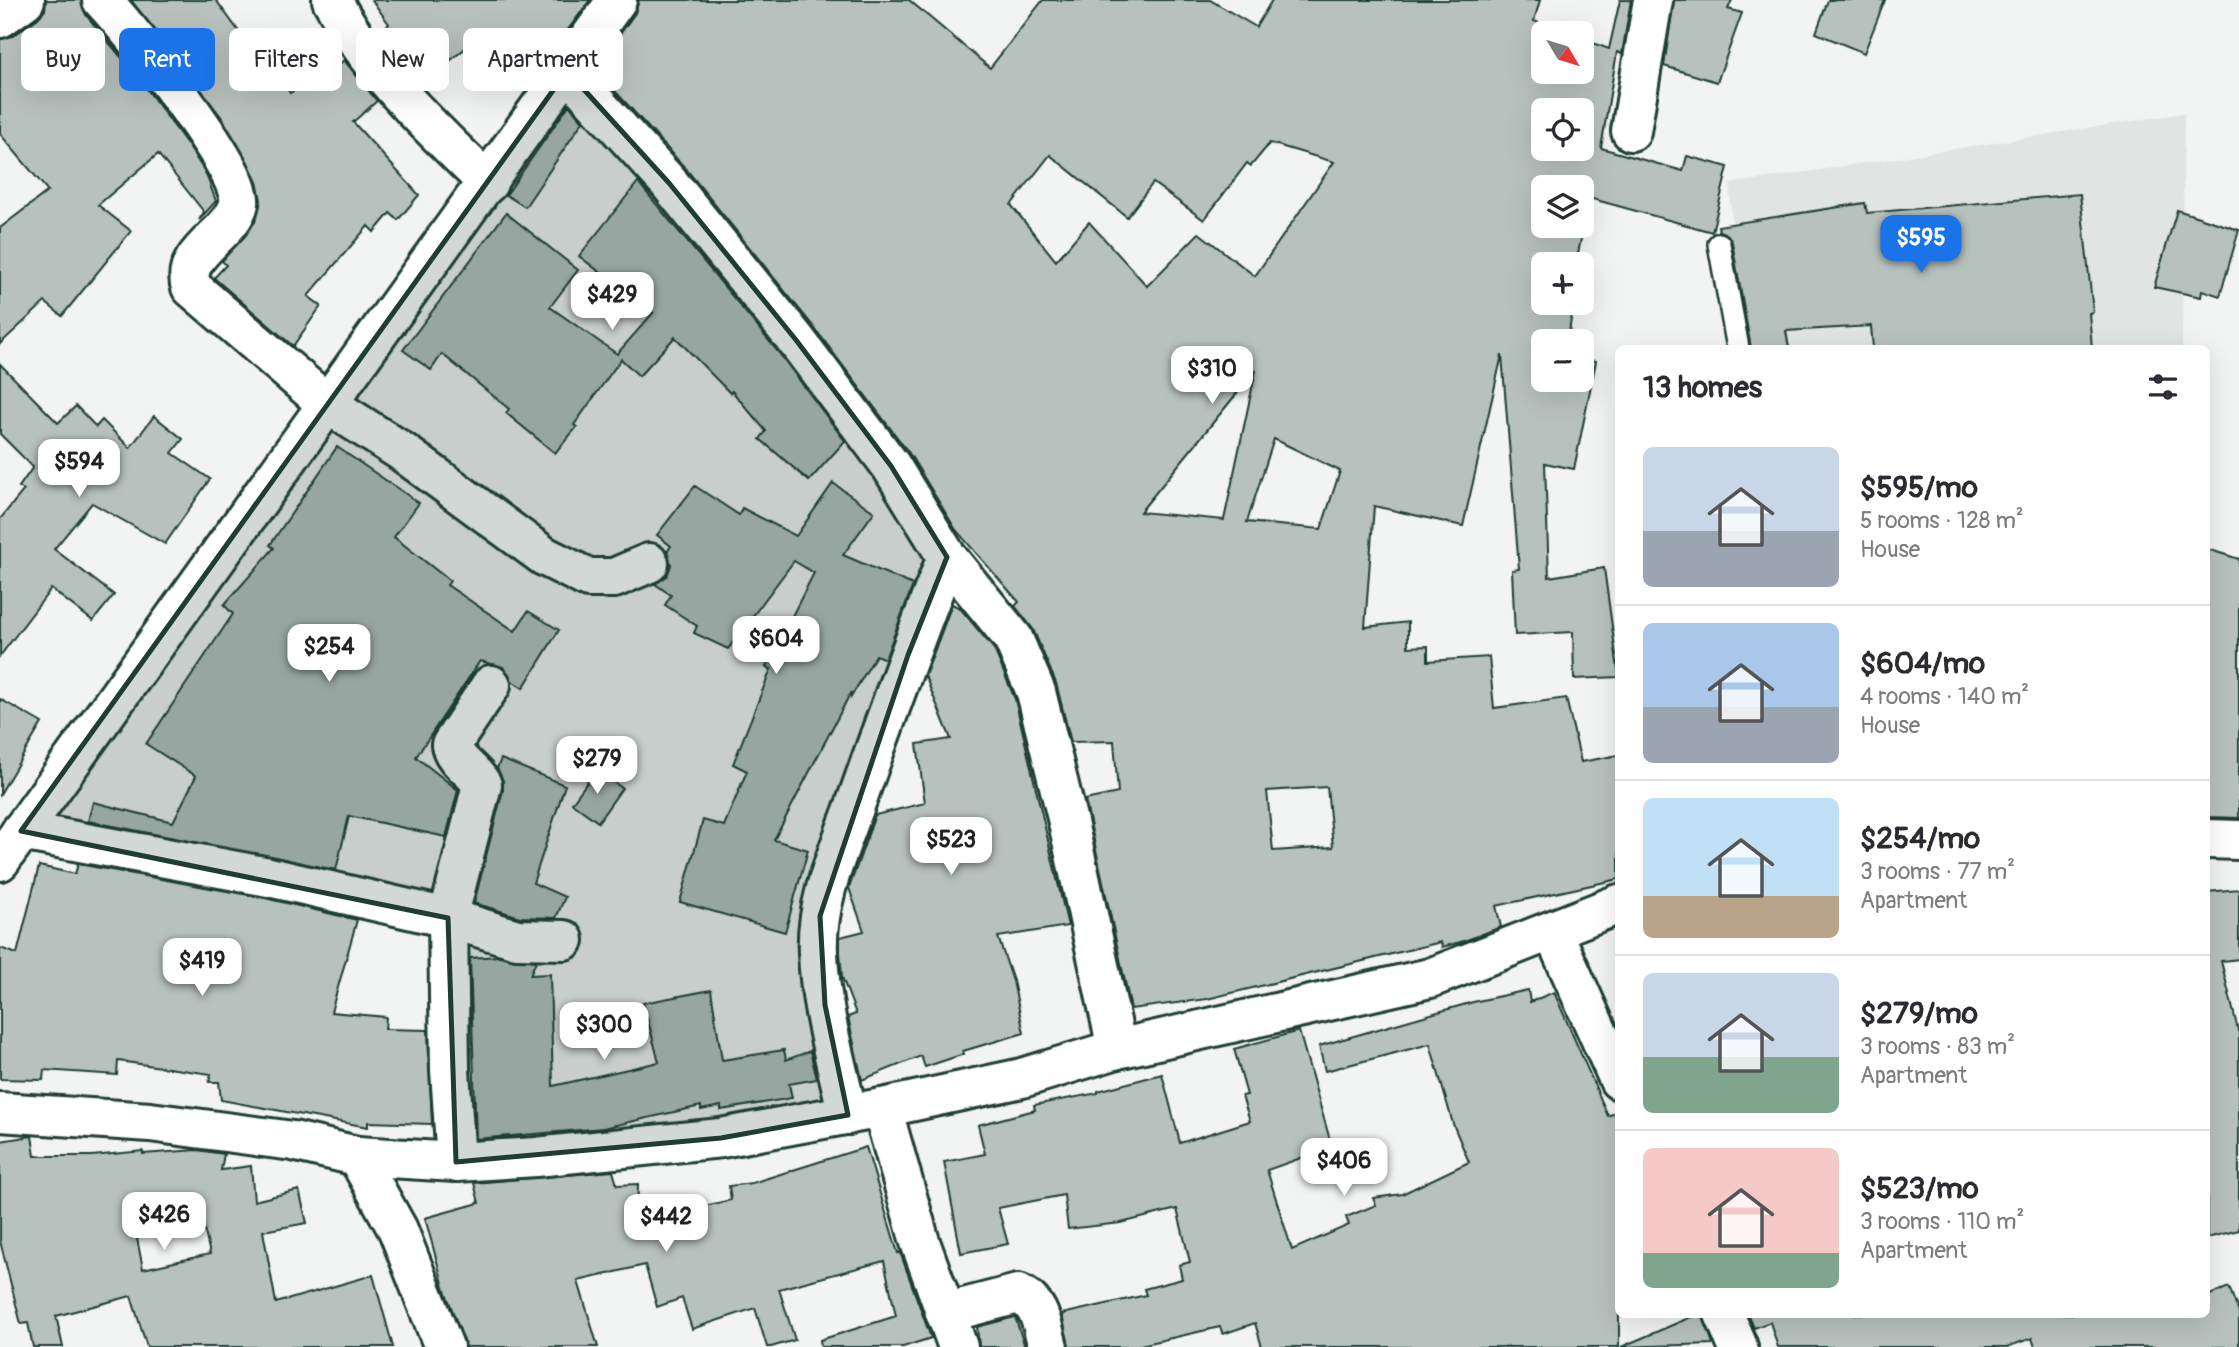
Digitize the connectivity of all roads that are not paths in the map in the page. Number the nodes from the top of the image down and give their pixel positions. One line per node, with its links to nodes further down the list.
1 (25, 0): 6 (street)
2 (102, 0): 14 (street)
3 (332, 0): 11 (street)
4 (617, 0): 7 (street)
5 (1653, 0): 10 (street)
6 (0, 18)
7 (597, 28)
8 (553, 91): 11 (street)
9 (585, 91): 15 (street)
10 (1631, 131)
11 (488, 183): 14 (street)
12 (1719, 244): 13 (lane)
13 (1737, 345)
14 (326, 402): 16 (street); 20 (street)
15 (947, 557): 25 (street); 27 (street)
16 (649, 563)
17 (491, 685): 22 (street)
18 (2210, 838): 19 (street)
19 (2239, 839)
20 (10, 846): 22 (street)
21 (1615, 906): 23 (street)
22 (448, 918): 24 (street); 30 (street)
23 (1553, 932): 25 (street); 26 (street)
24 (564, 940)
25 (1117, 1049): 27 (street)
26 (1615, 1071)
27 (865, 1111): 30 (street); 32 (street)
28 (0, 1112): 29 (street)
29 (357, 1156): 30 (street); 33 (street)
30 (456, 1161)
31 (1726, 1318): 35 (street)
32 (951, 1330): 34 (street)
33 (444, 1347)
34 (1048, 1347)
35 (1738, 1347)

